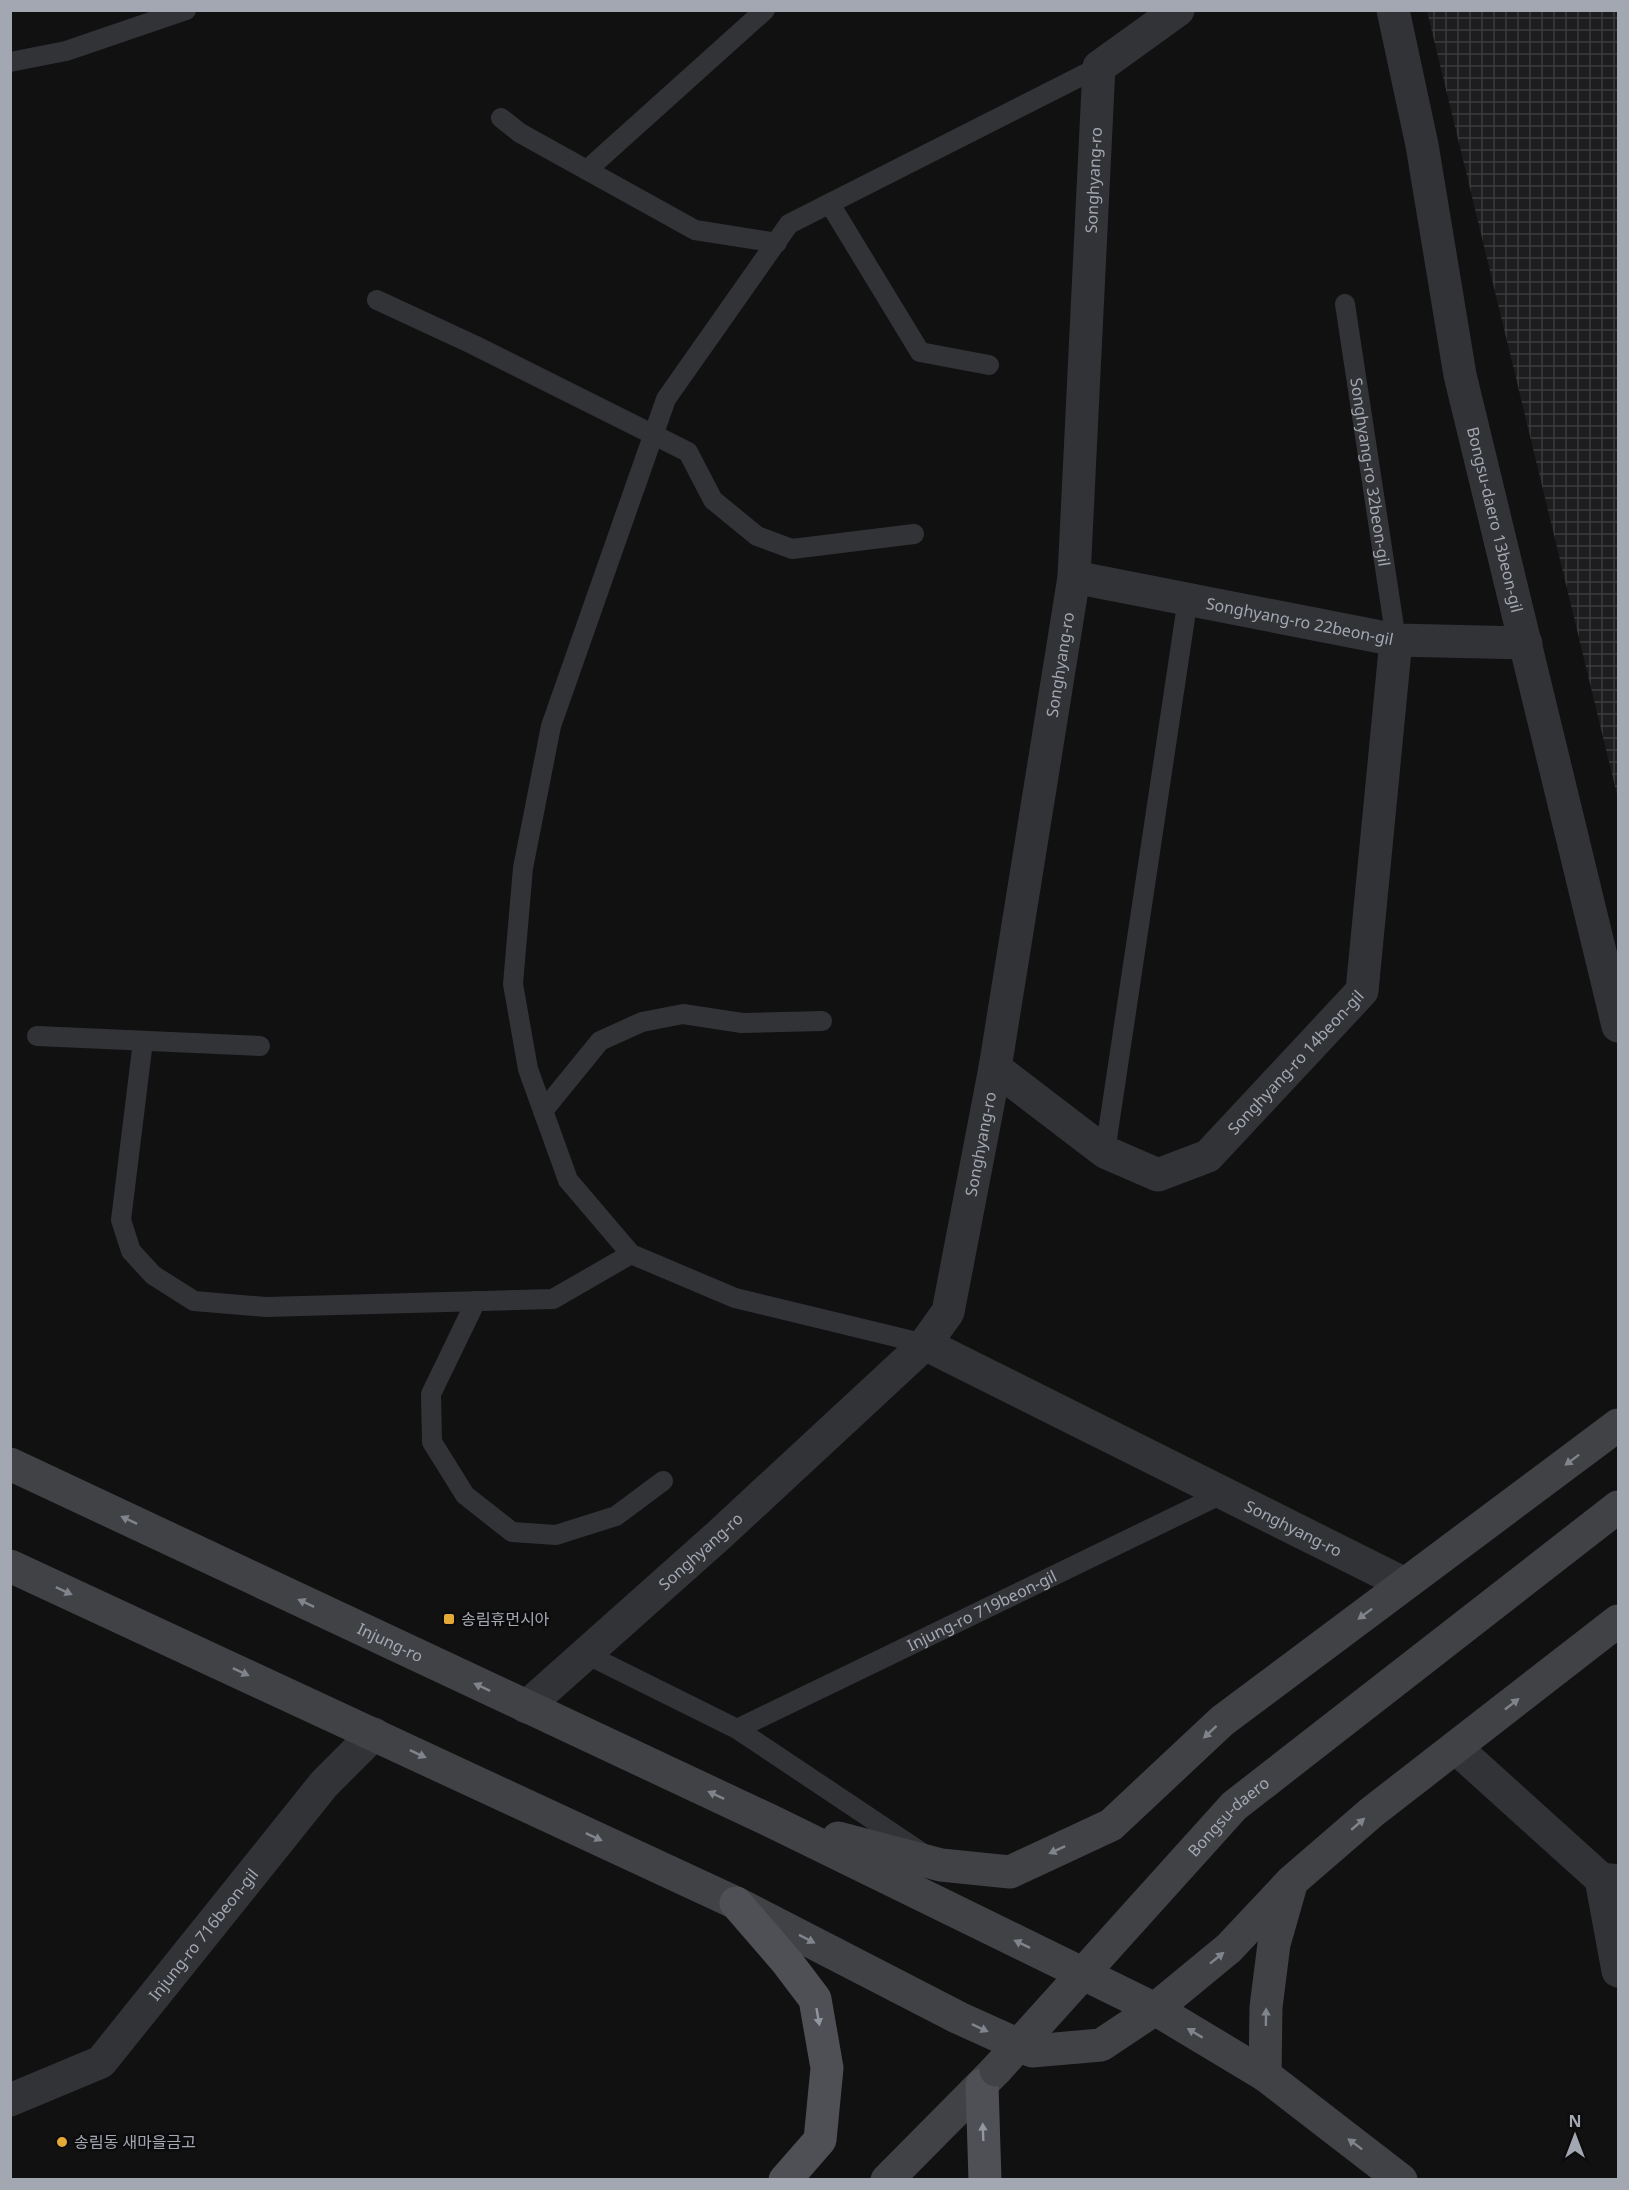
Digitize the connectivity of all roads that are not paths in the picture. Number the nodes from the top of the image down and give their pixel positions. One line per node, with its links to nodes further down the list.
1 (186, 10): 5 (lane)
2 (765, 10): 8 (lane)
3 (1178, 10): 6 (street)
4 (1393, 10): 19 (street, Bongsu-daero 13beon-gil)
5 (10, 62)
6 (1100, 67): 9 (lane); 16 (street, Songhyang-ro)
7 (501, 118): 8 (lane)
8 (587, 170): 10 (lane)
9 (830, 204): 10 (lane); 13 (lane)
10 (777, 243): 14 (lane)
11 (376, 300): 14 (lane)
12 (1345, 304): 18 (lane, Songhyang-ro 32beon-gil)
13 (989, 365)
14 (653, 436): 15 (lane); 26 (lane)
15 (914, 534)
16 (1074, 577): 17 (street, Songhyang-ro 22beon-gil); 25 (street, Songhyang-ro)
17 (1188, 598): 18 (street, Songhyang-ro 22beon-gil); 27 (lane)
18 (1396, 640): 19 (street, Songhyang-ro 22beon-gil); 27 (street, Songhyang-ro 14beon-gil)
19 (1526, 643): 21 (street, Bongsu-daero 13beon-gil)
20 (822, 1021): 26 (lane)
21 (1618, 1026)
22 (37, 1036): 23 (lane)
23 (143, 1041): 24 (lane); 29 (lane)
24 (260, 1046)
25 (994, 1068): 27 (street, Songhyang-ro 14beon-gil); 30 (street, Songhyang-ro)
26 (543, 1111): 28 (lane)
27 (1105, 1152)
28 (631, 1254): 29 (lane); 30 (lane)
29 (476, 1301): 33 (lane)
30 (925, 1344): 34 (street, Songhyang-ro); 39 (street, Songhyang-ro)
31 (1618, 1425): 37 (main road, one-way to 37)
32 (10, 1464): 40 (main road, Injung-ro, one-way to 32)
33 (663, 1481)
34 (1224, 1492): 37 (street, Songhyang-ro); 41 (lane, Injung-ro 719beon-gil)
35 (1618, 1507): 52 (main road, Bongsu-daero, bridge)
36 (10, 1566): 42 (main road, one-way to 42)
37 (1405, 1584): 45 (main road, one-way to 45)
38 (1618, 1621): 43 (main road, one-way to 38)
39 (586, 1654): 40 (street, Songhyang-ro); 41 (lane)
40 (526, 1707): 44 (main road, Injung-ro, one-way to 40)
41 (737, 1729): 45 (lane)
42 (374, 1734): 48 (main road, one-way to 48); 53 (street, Injung-ro 716beon-gil)
43 (1456, 1748): 46 (street); 47 (main road, one-way to 43)
44 (769, 1820): 45 (main road); 50 (main road, one-way to 44)
45 (941, 1864)
46 (1610, 1880): 49 (street)
47 (1291, 1882): 50 (main road, one-way to 47); 51 (main road, one-way to 47)
48 (736, 1903): 50 (main road, one-way to 50); 54 (main road, one-way to 54)
49 (1618, 1971)
50 (1155, 2009): 51 (main road, one-way to 50)
51 (1265, 2075): 57 (main road, one-way to 51)
52 (989, 2077): 55 (main road, Bongsu-daero); 56 (main road, one-way to 52)
53 (10, 2100)
54 (785, 2180)
55 (887, 2180)
56 (985, 2180)
57 (1401, 2180)

